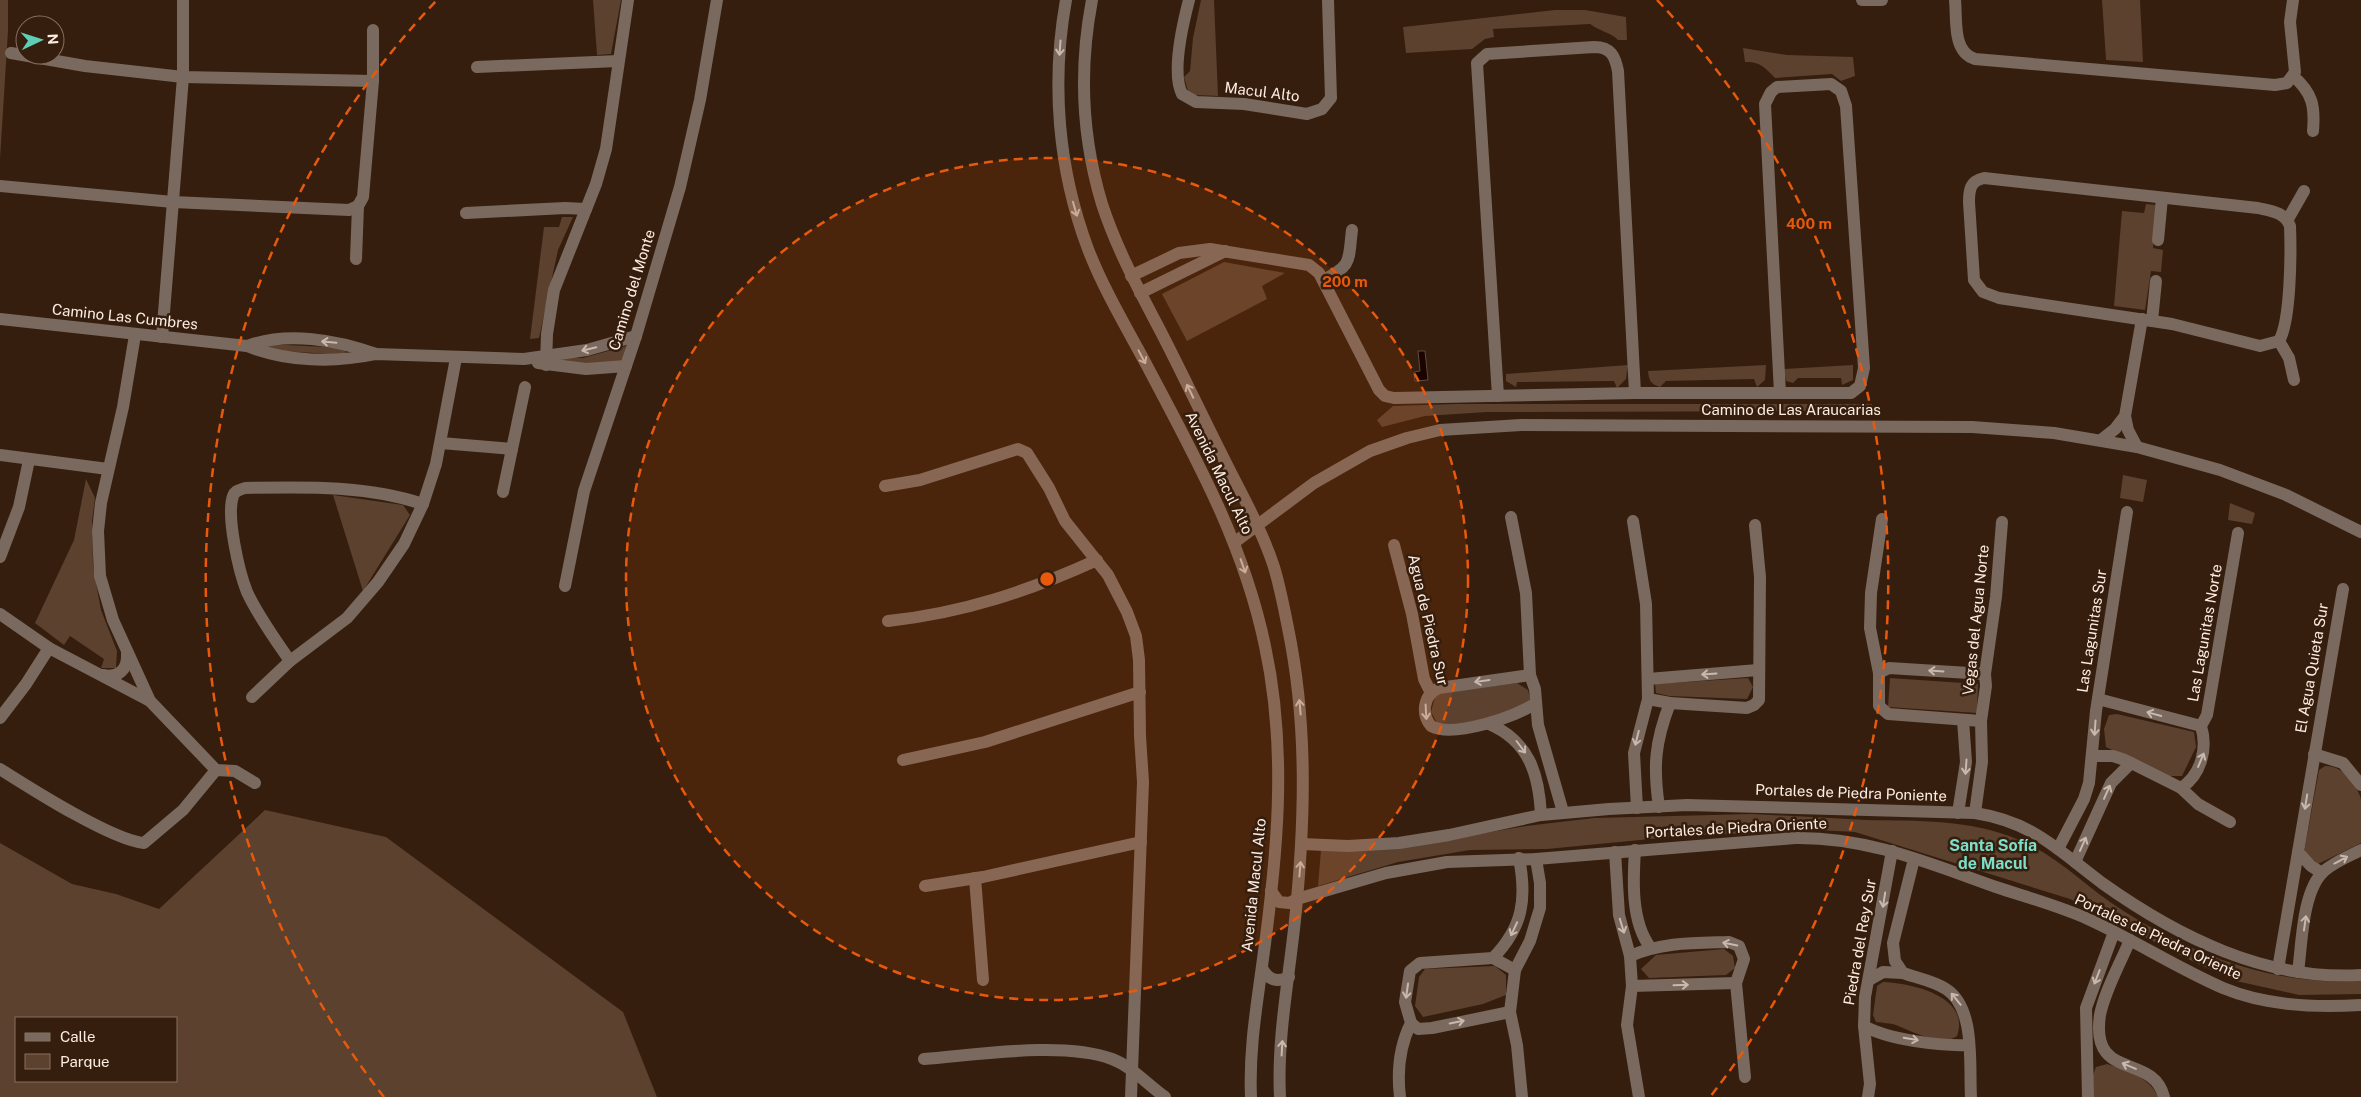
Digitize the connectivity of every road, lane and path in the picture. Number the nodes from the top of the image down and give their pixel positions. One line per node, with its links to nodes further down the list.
1 (183, 0): 17 (street)
2 (628, 0): 14 (street)
3 (717, 0): 41 (street, Camino del Monte)
4 (1066, 0): 74 (street, Avenida Macul Alto, one-way to 74)
5 (1092, 0): 34 (street, Avenida Macul Alto)
6 (1189, 0): 7 (street, Macul Alto)
7 (1328, 0)
8 (1862, 0): 9 (street)
9 (1882, 0)
10 (1955, 0): 16 (street)
11 (2293, 0): 16 (street)
12 (373, 30): 18 (street)
13 (11, 53): 17 (street)
14 (618, 60): 15 (street); 25 (street)
15 (477, 67)
16 (2293, 76): 19 (street)
17 (183, 77): 18 (street); 23 (street)
18 (373, 81): 24 (street)
19 (2314, 131)
20 (0, 186): 23 (street)
21 (2304, 190): 27 (street)
22 (2162, 198): 27 (street); 29 (street); 39 (street)
23 (173, 202): 24 (street); 42 (street)
24 (358, 206): 32 (street)
25 (586, 209): 26 (street); 47 (street)
26 (466, 213)
27 (2288, 220): 43 (street)
28 (1352, 230): 35 (street)
29 (2158, 240)
30 (1226, 251): 31 (street); 33 (street); 35 (street)
31 (1173, 255): 33 (street); 34 (street)
32 (356, 259)
33 (1180, 273): 37 (street)
34 (1131, 276): 37 (street, Avenida Macul Alto)
35 (1323, 280): 53 (street)
36 (2156, 281): 39 (street)
37 (1140, 293): 70 (street, Avenida Macul Alto, one-way to 37)
38 (0, 319): 40 (street, Camino Las Cumbres)
39 (2147, 320): 43 (street); 54 (street)
40 (135, 335): 42 (street, Camino Las Cumbres); 61 (street)
41 (636, 336): 47 (street, Camino Las Cumbres, one-way to 47); 48 (street, Camino del Monte)
42 (162, 337): 44 (street, Camino Las Cumbres)
43 (2279, 341): 49 (street)
44 (247, 346): 45 (street, Camino Las Cumbres); 45 (street, Camino Las Cumbres, one-way to 44)
45 (376, 354): 46 (street, Camino Las Cumbres)
46 (456, 358): 47 (street, Camino Las Cumbres); 56 (street)
47 (546, 361): 48 (street, Camino Las Cumbres)
48 (626, 366): 78 (street, Camino del Monte)
49 (2294, 380)
50 (525, 387): 58 (street)
51 (1635, 393): 52 (street); 53 (street); 53 (street)
52 (1780, 393): 52 (street)
53 (1498, 396)
54 (2125, 416): 55 (street); 57 (street)
55 (2101, 440): 57 (street, Camino de Las Araucarias); 70 (street, Camino de Las Araucarias)
56 (441, 443): 58 (street); 64 (street)
57 (2137, 447): 72 (street, Camino de Las Araucarias)
58 (512, 449): 63 (street)
59 (0, 455): 60 (street)
60 (29, 460): 61 (street); 76 (street)
61 (108, 469): 83 (street)
62 (885, 486): 77 (street)
63 (503, 492)
64 (423, 504): 84 (street); 84 (street)
65 (2127, 512): 95 (street, Las Lagunitas Sur)
66 (1512, 517): 89 (street)
67 (1882, 519): 86 (street)
68 (1633, 521): 90 (street)
69 (2002, 522): 87 (street, Vegas del Agua Norte)
70 (1256, 525): 74 (street, Camino de Las Araucarias); 107 (street, Avenida Macul Alto, one-way to 70)
71 (1755, 525): 85 (street)
72 (2361, 532)
73 (2238, 533): 103 (street, Las Lagunitas Norte)
74 (1235, 542): 105 (street, Avenida Macul Alto, one-way to 105)
75 (1394, 545): 92 (street, Agua de Piedra Sur)
76 (0, 557)
77 (1096, 560): 81 (street); 91 (street)
78 (565, 586)
79 (2343, 589): 104 (street, El Agua Quieta Sur)
80 (0, 614): 82 (street)
81 (888, 621)
82 (49, 648): 88 (street); 99 (street)
83 (126, 653): 88 (street); 96 (street)
84 (290, 661): 93 (street)
85 (1758, 670): 90 (street, one-way to 90); 98 (street)
86 (1879, 673): 87 (street, one-way to 86); 100 (street)
87 (1985, 674): 101 (street, Vegas del Agua Norte)
88 (102, 675): 96 (street)
89 (1530, 675): 92 (street, one-way to 92); 97 (street)
90 (1648, 679): 94 (street)
91 (1140, 692): 108 (street); 122 (street)
92 (1431, 693): 102 (street, Agua de Piedra Sur, one-way to 102)
93 (252, 697)
94 (1648, 699): 98 (street); 116 (street, one-way to 116)
95 (2098, 699): 103 (street, one-way to 95); 106 (street, Las Lagunitas Sur, one-way to 106)
96 (150, 702): 111 (street)
97 (1536, 703): 102 (street); 117 (street)
98 (1670, 704): 115 (street)
99 (0, 718)
100 (1963, 720): 101 (street); 118 (street, one-way to 118)
101 (1981, 721): 119 (street, Vegas del Agua Norte)
102 (1489, 724): 120 (street, one-way to 120)
103 (2201, 726): 114 (street, Las Lagunitas Norte, one-way to 103)
104 (2314, 754): 113 (street); 129 (street, El Agua Quieta Sur, one-way to 129)
105 (1279, 755): 107 (street); 137 (street, Avenida Macul Alto)
106 (2093, 756): 109 (street); 124 (street, Las Lagunitas Sur)
107 (1303, 758): 123 (street, Avenida Macul Alto)
108 (903, 760)
109 (2131, 763): 114 (street); 133 (street, one-way to 109)
110 (0, 768): 111 (street)
111 (216, 770): 112 (street)
112 (255, 783)
113 (2361, 785)
114 (2181, 788): 121 (street)
115 (1659, 807): 116 (street, Portales de Piedra Poniente); 118 (street, Portales de Piedra Poniente)
116 (1637, 808): 117 (street, Portales de Piedra Poniente)
117 (1563, 812): 120 (street, Portales de Piedra Poniente)
118 (1958, 812): 119 (street, Portales de Piedra Poniente)
119 (1975, 813): 124 (street, Portales de Piedra Poniente)
120 (1540, 815): 123 (street, Portales de Piedra Poniente)
121 (2230, 822)
122 (1141, 842): 135 (street); 162 (street)
123 (1302, 844): 138 (street, Avenida Macul Alto, one-way to 123)
124 (2058, 849): 133 (street, Portales de Piedra Poniente)
125 (1635, 850): 127 (street, Portales de Piedra Oriente); 128 (street, Portales de Piedra Oriente); 141 (street)
126 (2361, 850): 134 (street, one-way to 126)
127 (1615, 852): 132 (street, Portales de Piedra Oriente); 142 (street, one-way to 142)
128 (1892, 852): 131 (street, Portales de Piedra Oriente); 152 (street, Piedra del Rey Sur, one-way to 152)
129 (2298, 852): 134 (street); 145 (street, El Agua Quieta Sur)
130 (1519, 858): 132 (street, Portales de Piedra Oriente); 138 (street, Portales de Piedra Oriente); 143 (street, one-way to 143)
131 (1914, 858): 139 (street, Portales de Piedra Oriente); 148 (street)
132 (1536, 859): 146 (street)
133 (2075, 862): 145 (street, Portales de Piedra Poniente)
134 (2322, 873): 147 (street, one-way to 134)
135 (975, 878): 136 (street); 151 (street)
136 (925, 886)
137 (1271, 891): 138 (street); 144 (street, Avenida Macul Alto)
138 (1297, 899): 150 (street, Avenida Macul Alto)
139 (2114, 932): 140 (street, Portales de Piedra Oriente); 163 (street, one-way to 163)
140 (2130, 940): 155 (street, Portales de Piedra Oriente); 160 (street)
141 (1650, 947): 142 (street); 153 (street, one-way to 141)
142 (1630, 956): 154 (street)
143 (1493, 958): 146 (street); 157 (street, one-way to 157)
144 (1262, 968): 150 (street); 167 (street, Avenida Macul Alto)
145 (2278, 969): 147 (street, Portales de Piedra Poniente)
146 (1515, 970): 156 (street)
147 (2298, 972): 149 (street, Portales de Piedra Poniente)
148 (1903, 973): 152 (street); 159 (street, one-way to 148)
149 (2361, 975)
150 (1289, 977): 168 (street, Avenida Macul Alto, one-way to 150)
151 (982, 980)
152 (1868, 980): 158 (street, Piedra del Rey Sur)
153 (1736, 983): 154 (street, one-way to 153); 164 (street)
154 (1632, 986): 171 (street)
155 (2361, 1005)
156 (1510, 1012): 157 (street, one-way to 156); 170 (street)
157 (1412, 1022): 169 (street)
158 (1864, 1026): 159 (street, one-way to 159); 172 (street, Piedra del Rey Sur)
159 (1968, 1045): 173 (street)
160 (2110, 1058): 163 (street); 175 (street, one-way to 160)
161 (924, 1059): 162 (street)
162 (1132, 1071): 165 (street); 166 (street)
163 (2086, 1074): 174 (street)
164 (1745, 1077)
165 (1131, 1097)
166 (1165, 1097)
167 (1251, 1097)
168 (1280, 1097)
169 (1400, 1097)
170 (1522, 1097)
171 (1639, 1097)
172 (1868, 1097)
173 (1971, 1097)
174 (2088, 1097)
175 (2164, 1097)

